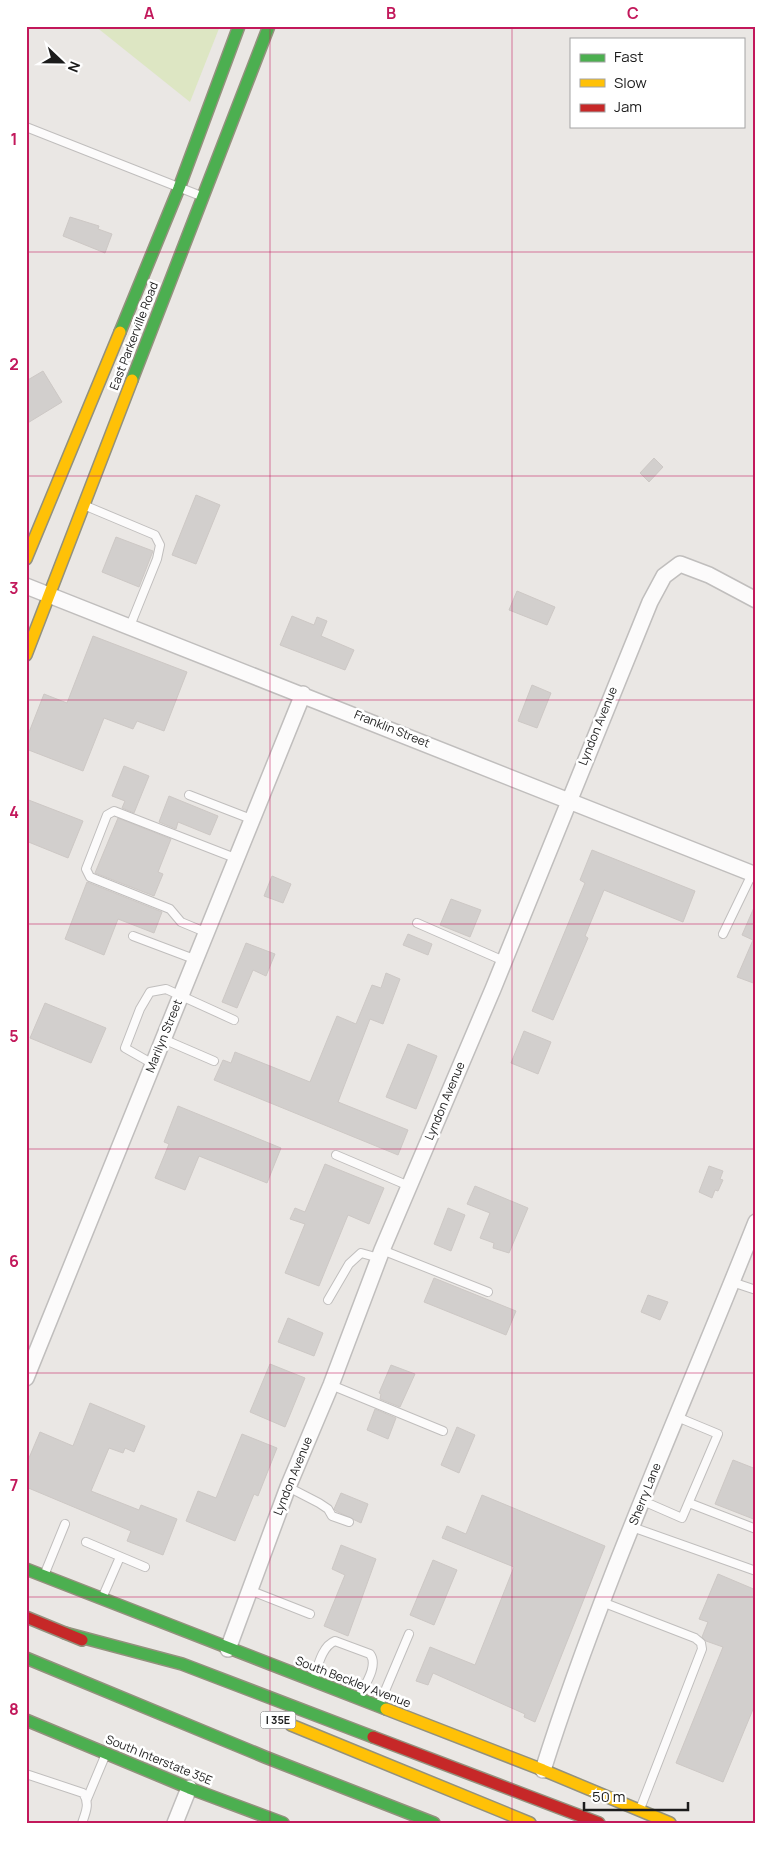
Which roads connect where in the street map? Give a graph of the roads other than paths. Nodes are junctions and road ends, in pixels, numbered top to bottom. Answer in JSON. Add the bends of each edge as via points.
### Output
{"nodes":[{"id":1,"x":239,"y":26,"type":"edge"},
{"id":2,"x":269,"y":26,"type":"edge"},
{"id":3,"x":26,"y":127,"type":"edge"},
{"id":4,"x":179,"y":188,"type":"junction"},
{"id":5,"x":203,"y":196,"type":"junction"},
{"id":6,"x":83,"y":505,"type":"junction"},
{"id":7,"x":26,"y":560,"type":"edge"},
{"id":8,"x":26,"y":586,"type":"edge"},
{"id":9,"x":48,"y":595,"type":"junction"},
{"id":10,"x":756,"y":600,"type":"edge"},
{"id":11,"x":130,"y":626,"type":"junction"},
{"id":12,"x":26,"y":655,"type":"edge"},
{"id":13,"x":303,"y":694,"type":"junction"},
{"id":14,"x":188,"y":795,"type":"dead end"},
{"id":15,"x":568,"y":801,"type":"junction"},
{"id":16,"x":251,"y":819,"type":"junction"},
{"id":17,"x":235,"y":858,"type":"junction"},
{"id":18,"x":754,"y":875,"type":"edge"},
{"id":19,"x":417,"y":922,"type":"dead end"},
{"id":20,"x":205,"y":932,"type":"junction"},
{"id":21,"x":723,"y":934,"type":"dead end"},
{"id":22,"x":133,"y":936,"type":"dead end"},
{"id":23,"x":194,"y":959,"type":"junction"},
{"id":24,"x":504,"y":961,"type":"junction"},
{"id":25,"x":180,"y":995,"type":"junction"},
{"id":26,"x":234,"y":1020,"type":"dead end"},
{"id":27,"x":163,"y":1039,"type":"junction"},
{"id":28,"x":214,"y":1061,"type":"dead end"},
{"id":29,"x":153,"y":1064,"type":"junction"},
{"id":30,"x":336,"y":1155,"type":"dead end"},
{"id":31,"x":409,"y":1186,"type":"junction"},
{"id":32,"x":756,"y":1222,"type":"edge"},
{"id":33,"x":752,"y":1244,"type":"edge"},
{"id":34,"x":380,"y":1254,"type":"junction"},
{"id":35,"x":732,"y":1282,"type":"junction"},
{"id":36,"x":756,"y":1290,"type":"edge"},
{"id":37,"x":488,"y":1292,"type":"dead end"},
{"id":38,"x":328,"y":1300,"type":"dead end"},
{"id":39,"x":26,"y":1378,"type":"edge"},
{"id":40,"x":331,"y":1385,"type":"junction"},
{"id":41,"x":677,"y":1416,"type":"junction"},
{"id":42,"x":443,"y":1431,"type":"dead end"},
{"id":43,"x":288,"y":1487,"type":"junction"},
{"id":44,"x":643,"y":1501,"type":"junction"},
{"id":45,"x":689,"y":1503,"type":"junction"},
{"id":46,"x":349,"y":1522,"type":"dead end"},
{"id":47,"x":65,"y":1524,"type":"dead end"},
{"id":48,"x":632,"y":1526,"type":"junction"},
{"id":49,"x":756,"y":1528,"type":"edge"},
{"id":50,"x":86,"y":1542,"type":"dead end"},
{"id":51,"x":120,"y":1557,"type":"junction"},
{"id":52,"x":145,"y":1567,"type":"dead end"},
{"id":53,"x":26,"y":1569,"type":"edge"},
{"id":54,"x":756,"y":1571,"type":"edge"},
{"id":55,"x":44,"y":1576,"type":"junction"},
{"id":56,"x":249,"y":1590,"type":"junction"},
{"id":57,"x":102,"y":1598,"type":"junction"},
{"id":58,"x":602,"y":1602,"type":"junction"},
{"id":59,"x":310,"y":1614,"type":"dead end"},
{"id":60,"x":26,"y":1617,"type":"edge"},
{"id":61,"x":65,"y":1633,"type":"junction"},
{"id":62,"x":409,"y":1634,"type":"dead end"},
{"id":63,"x":228,"y":1649,"type":"junction"},
{"id":64,"x":26,"y":1658,"type":"edge"},
{"id":65,"x":148,"y":1667,"type":"dead end"},
{"id":66,"x":312,"y":1681,"type":"junction"},
{"id":67,"x":358,"y":1699,"type":"junction"},
{"id":68,"x":378,"y":1706,"type":"junction"},
{"id":69,"x":276,"y":1719,"type":"dead end"},
{"id":70,"x":26,"y":1720,"type":"edge"},
{"id":71,"x":106,"y":1754,"type":"junction"},
{"id":72,"x":265,"y":1757,"type":"junction"},
{"id":73,"x":542,"y":1770,"type":"junction"},
{"id":74,"x":26,"y":1774,"type":"edge"},
{"id":75,"x":189,"y":1788,"type":"junction"},
{"id":76,"x":87,"y":1799,"type":"junction"},
{"id":77,"x":640,"y":1809,"type":"junction"},
{"id":78,"x":367,"y":1810,"type":"dead end"},
{"id":79,"x":82,"y":1823,"type":"edge"},
{"id":80,"x":175,"y":1823,"type":"edge"},
{"id":81,"x":283,"y":1823,"type":"edge"},
{"id":82,"x":434,"y":1823,"type":"edge"},
{"id":83,"x":530,"y":1823,"type":"edge"},
{"id":84,"x":599,"y":1823,"type":"edge"},
{"id":85,"x":670,"y":1823,"type":"edge"}],
"edges":[{"from":1,"to":4,"type":"main road","name":"East Parkerville Road"},
{"from":2,"to":5,"type":"main road","name":"East Parkerville Road"},
{"from":3,"to":4,"type":"lane"},
{"from":4,"to":5,"type":"lane"},
{"from":4,"to":7,"type":"main road","name":"East Parkerville Road"},
{"from":5,"to":6,"type":"main road","name":"East Parkerville Road"},
{"from":6,"to":9,"type":"main road","name":"East Parkerville Road"},
{"from":6,"to":11,"type":"lane","via":[[156,534],[160,545],[157,559]]},
{"from":8,"to":9,"type":"street","name":"Franklin Street"},
{"from":9,"to":11,"type":"street","name":"Franklin Street"},
{"from":9,"to":12,"type":"main road","name":"East Parkerville Road"},
{"from":10,"to":15,"type":"street","name":"Lyndon Avenue","via":[[710,575],[680,564],[664,576],[650,602]]},
{"from":11,"to":13,"type":"street","name":"Franklin Street"},
{"from":13,"to":15,"type":"street","name":"Franklin Street"},
{"from":13,"to":16,"type":"street","name":"Marilyn Street"},
{"from":14,"to":16,"type":"lane"},
{"from":15,"to":18,"type":"street","name":"Franklin Street"},
{"from":15,"to":24,"type":"street","name":"Lyndon Avenue"},
{"from":16,"to":17,"type":"street","name":"Marilyn Street"},
{"from":17,"to":20,"type":"street","name":"Marilyn Street"},
{"from":17,"to":20,"type":"lane","via":[[114,810],[108,815],[96,842],[86,869],[90,877],[170,910],[181,922]]},
{"from":18,"to":21,"type":"lane"},
{"from":19,"to":24,"type":"lane"},
{"from":20,"to":23,"type":"street","name":"Marilyn Street"},
{"from":22,"to":23,"type":"lane"},
{"from":23,"to":25,"type":"street","name":"Marilyn Street"},
{"from":24,"to":31,"type":"street","name":"Lyndon Avenue"},
{"from":25,"to":26,"type":"lane"},
{"from":25,"to":27,"type":"street","name":"Marilyn Street"},
{"from":25,"to":29,"type":"lane","via":[[166,989],[150,992],[140,1009],[125,1048]]},
{"from":27,"to":28,"type":"lane"},
{"from":27,"to":29,"type":"street","name":"Marilyn Street"},
{"from":29,"to":39,"type":"street","name":"Marilyn Street"},
{"from":30,"to":31,"type":"lane"},
{"from":31,"to":34,"type":"street","name":"Lyndon Avenue"},
{"from":32,"to":33,"type":"street","name":"Sherry Lane"},
{"from":33,"to":35,"type":"street","name":"Sherry Lane"},
{"from":34,"to":37,"type":"lane"},
{"from":34,"to":38,"type":"lane","via":[[361,1253],[349,1264]]},
{"from":34,"to":40,"type":"street","name":"Lyndon Avenue"},
{"from":35,"to":36,"type":"lane"},
{"from":35,"to":41,"type":"street","name":"Sherry Lane"},
{"from":40,"to":42,"type":"lane"},
{"from":40,"to":43,"type":"street","name":"Lyndon Avenue"},
{"from":41,"to":44,"type":"street","name":"Sherry Lane"},
{"from":41,"to":45,"type":"lane","via":[[718,1434]]},
{"from":43,"to":46,"type":"lane","via":[[319,1503],[332,1516]]},
{"from":43,"to":56,"type":"street","name":"Lyndon Avenue"},
{"from":44,"to":45,"type":"lane","via":[[682,1518]]},
{"from":44,"to":48,"type":"street","name":"Sherry Lane"},
{"from":45,"to":49,"type":"lane"},
{"from":47,"to":55,"type":"lane"},
{"from":48,"to":54,"type":"lane"},
{"from":48,"to":58,"type":"street","name":"Sherry Lane"},
{"from":50,"to":51,"type":"lane"},
{"from":51,"to":52,"type":"lane"},
{"from":51,"to":57,"type":"lane"},
{"from":53,"to":55,"type":"main road","name":"South Beckley Avenue"},
{"from":55,"to":57,"type":"main road","name":"South Beckley Avenue"},
{"from":56,"to":59,"type":"lane"},
{"from":56,"to":63,"type":"street","name":"Lyndon Avenue"},
{"from":57,"to":63,"type":"main road","name":"South Beckley Avenue"},
{"from":58,"to":73,"type":"street","name":"Sherry Lane"},
{"from":58,"to":77,"type":"lane","via":[[701,1643],[702,1649]]},
{"from":60,"to":61,"type":"main road"},
{"from":61,"to":65,"type":"main road"},
{"from":61,"to":84,"type":"main road","via":[[182,1664]]},
{"from":62,"to":68,"type":"lane"},
{"from":63,"to":66,"type":"main road","name":"South Beckley Avenue"},
{"from":64,"to":72,"type":"main road"},
{"from":66,"to":67,"type":"main road","name":"South Beckley Avenue"},
{"from":66,"to":67,"type":"lane","via":[[328,1644],[335,1641],[370,1654],[371,1670]]},
{"from":67,"to":68,"type":"main road","name":"South Beckley Avenue"},
{"from":68,"to":73,"type":"main road","name":"South Beckley Avenue"},
{"from":69,"to":83,"type":"main road","number":"I 35E"},
{"from":70,"to":71,"type":"main road","name":"South Interstate 35E"},
{"from":71,"to":75,"type":"main road","name":"South Interstate 35E"},
{"from":71,"to":76,"type":"lane"},
{"from":72,"to":78,"type":"main road"},
{"from":72,"to":82,"type":"main road"},
{"from":73,"to":77,"type":"main road","name":"South Beckley Avenue"},
{"from":74,"to":76,"type":"lane","via":[[83,1793]]},
{"from":75,"to":80,"type":"street"},
{"from":75,"to":81,"type":"main road","name":"South Interstate 35E"},
{"from":76,"to":79,"type":"lane"},
{"from":77,"to":85,"type":"main road","name":"South Beckley Avenue"}]}
